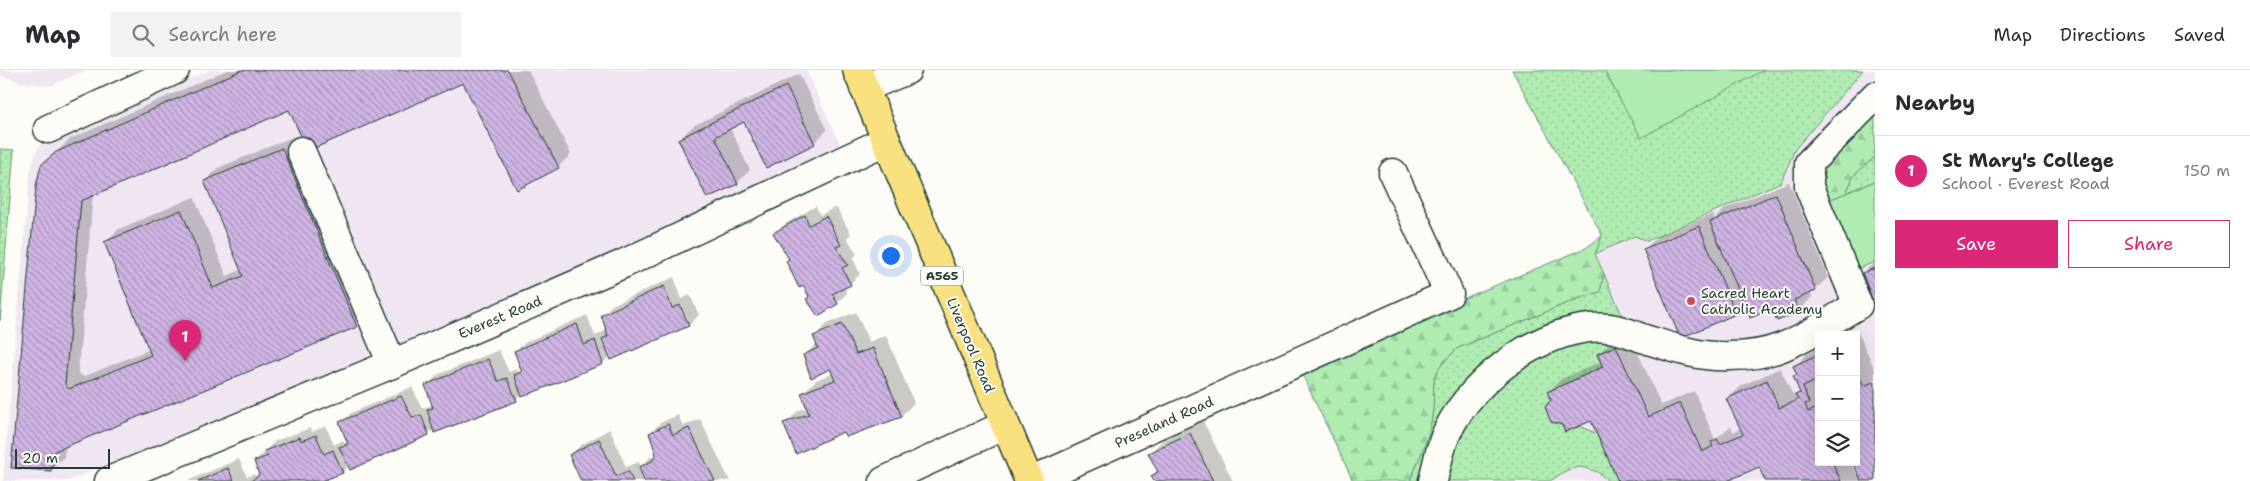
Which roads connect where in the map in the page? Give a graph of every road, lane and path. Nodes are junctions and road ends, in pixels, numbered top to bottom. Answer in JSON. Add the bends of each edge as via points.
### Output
{"nodes":[{"id":1,"x":175,"y":70,"type":"edge"},
{"id":2,"x":907,"y":70,"type":"edge"},
{"id":3,"x":860,"y":79,"type":"edge"},
{"id":4,"x":1875,"y":96,"type":"edge"},
{"id":5,"x":48,"y":129,"type":"dead end"},
{"id":6,"x":885,"y":141,"type":"junction"},
{"id":7,"x":301,"y":151,"type":"dead end"},
{"id":8,"x":1393,"y":173,"type":"dead end"},
{"id":9,"x":392,"y":364,"type":"junction"},
{"id":10,"x":1005,"y":425,"type":"junction"},
{"id":11,"x":109,"y":481,"type":"edge"},
{"id":12,"x":884,"y":481,"type":"edge"},
{"id":13,"x":1031,"y":481,"type":"edge"},
{"id":14,"x":1433,"y":481,"type":"edge"}],
"edges":[{"from":1,"to":5,"type":"street"},
{"from":2,"to":3,"type":"street"},
{"from":3,"to":6,"type":"highway","name":"Liverpool Road","number":"A565"},
{"from":4,"to":14,"type":"street","via":[[1809,163],[1810,187],[1858,306],[1781,348],[1729,356],[1686,352],[1609,328],[1561,334],[1544,341],[1494,372],[1461,411],[1448,430]]},
{"from":6,"to":9,"type":"street","name":"Everest Road","via":[[623,264]]},
{"from":6,"to":10,"type":"highway","name":"Liverpool Road","number":"A565"},
{"from":7,"to":9,"type":"street"},
{"from":8,"to":13,"type":"street","name":"Preseland Road","via":[[1449,294]]},
{"from":9,"to":11,"type":"street","name":"Everest Road"},
{"from":10,"to":12,"type":"street"},
{"from":10,"to":13,"type":"highway","name":"Liverpool Road","number":"A565"}]}
